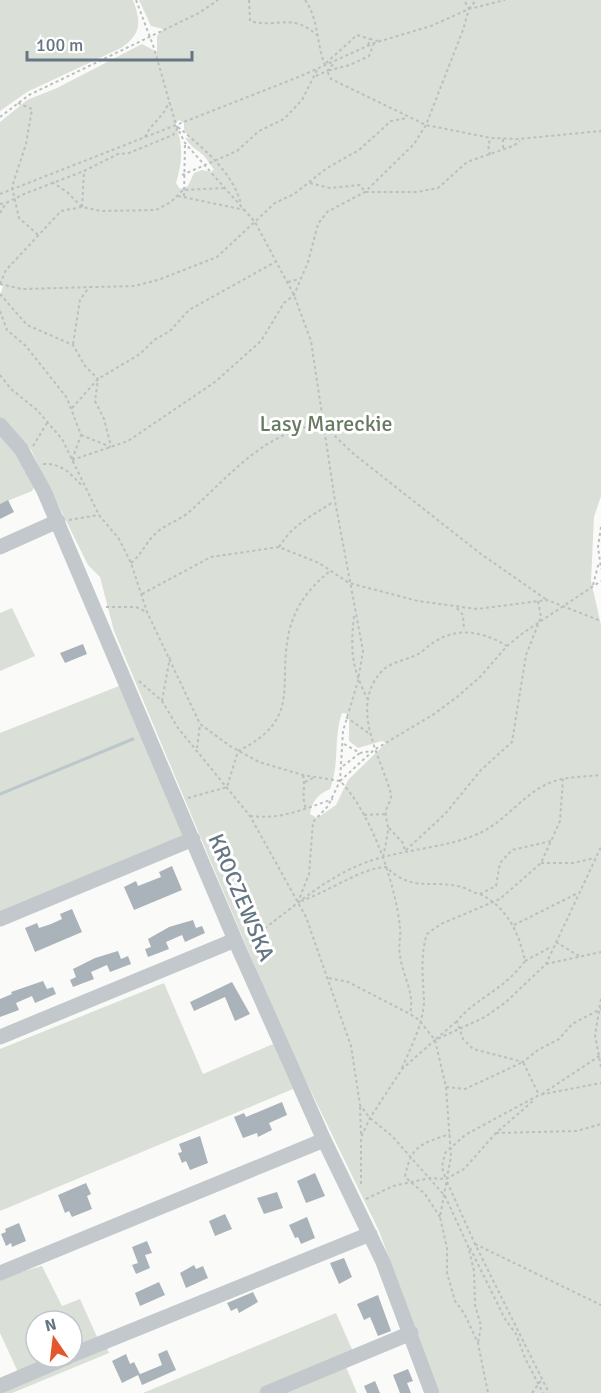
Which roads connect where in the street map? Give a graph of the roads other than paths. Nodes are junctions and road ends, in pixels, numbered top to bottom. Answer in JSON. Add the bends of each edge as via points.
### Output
{"nodes":[{"id":1,"x":0,"y":426,"type":"edge"},
{"id":2,"x":58,"y":521,"type":"junction"},
{"id":3,"x":0,"y":547,"type":"edge"},
{"id":4,"x":194,"y":839,"type":"junction"},
{"id":5,"x":0,"y":919,"type":"edge"},
{"id":6,"x":236,"y":943,"type":"junction"},
{"id":7,"x":0,"y":1037,"type":"edge"},
{"id":8,"x":324,"y":1140,"type":"junction"},
{"id":9,"x":370,"y":1234,"type":"junction"},
{"id":10,"x":0,"y":1273,"type":"edge"},
{"id":11,"x":411,"y":1333,"type":"junction"},
{"id":12,"x":84,"y":1350,"type":"edge"},
{"id":13,"x":40,"y":1369,"type":"edge"},
{"id":14,"x":0,"y":1386,"type":"edge"},
{"id":15,"x":267,"y":1393,"type":"edge"},
{"id":16,"x":432,"y":1393,"type":"edge"}],
"edges":[{"from":1,"to":2,"type":"street","name":"KROCZEWSKA","via":[[24,453]]},
{"from":2,"to":3,"type":"street"},
{"from":2,"to":4,"type":"street","name":"KROCZEWSKA"},
{"from":4,"to":5,"type":"street"},
{"from":4,"to":6,"type":"street","name":"KROCZEWSKA"},
{"from":6,"to":7,"type":"street"},
{"from":6,"to":8,"type":"street","name":"KROCZEWSKA"},
{"from":8,"to":9,"type":"street","name":"KROCZEWSKA"},
{"from":8,"to":10,"type":"street"},
{"from":9,"to":11,"type":"street","name":"KROCZEWSKA"},
{"from":9,"to":12,"type":"street"},
{"from":11,"to":15,"type":"street"},
{"from":11,"to":16,"type":"street","name":"KROCZEWSKA"},
{"from":13,"to":14,"type":"street"}]}
